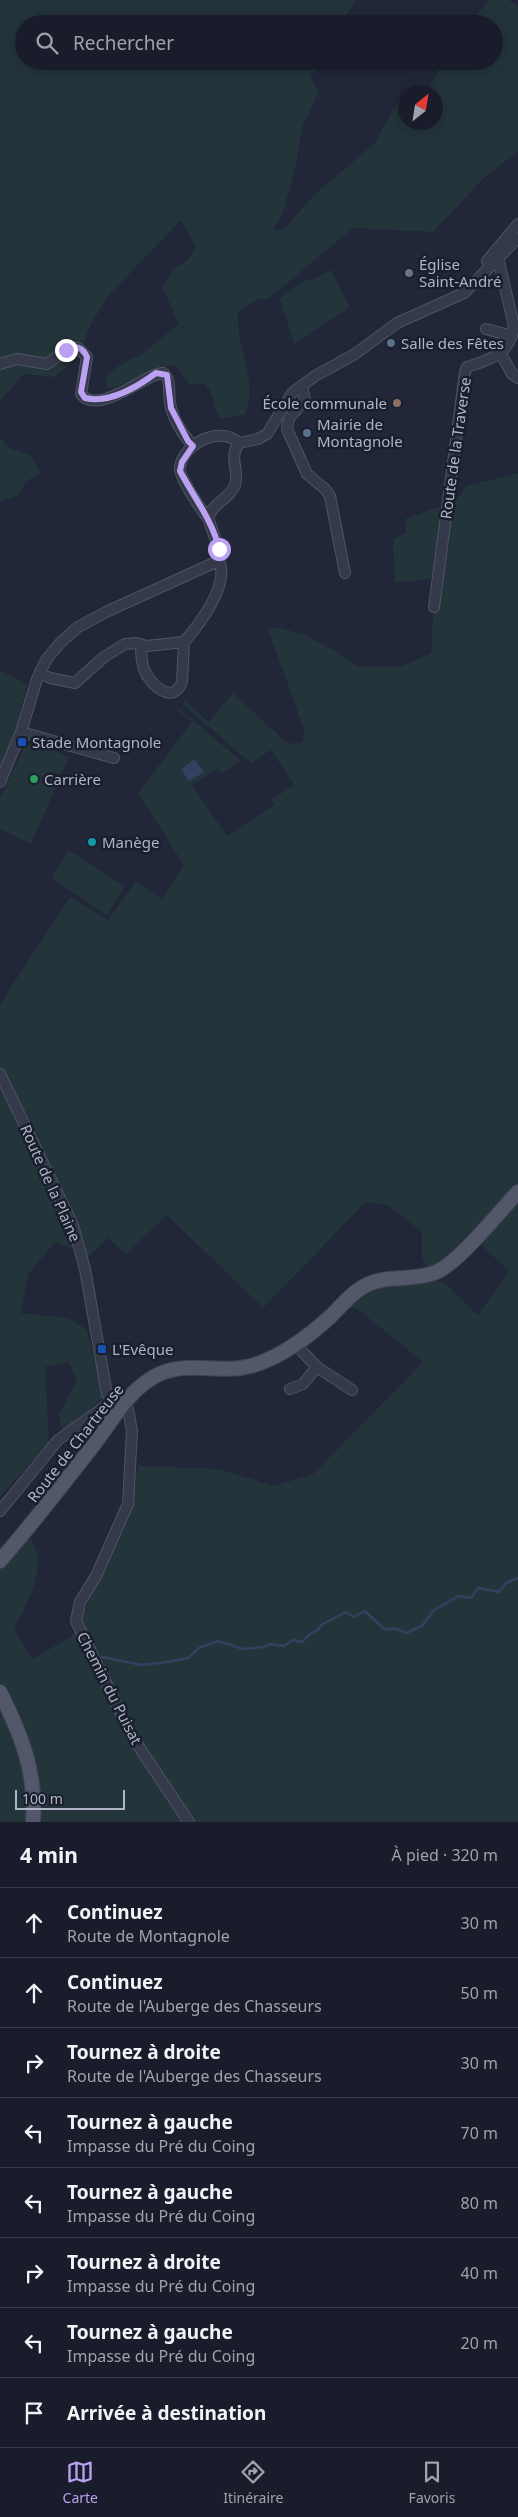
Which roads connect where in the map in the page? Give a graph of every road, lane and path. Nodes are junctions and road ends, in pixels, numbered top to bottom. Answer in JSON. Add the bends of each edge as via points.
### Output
{"nodes":[{"id":1,"x":518,"y":224,"type":"edge"},
{"id":2,"x":518,"y":238,"type":"edge"},
{"id":3,"x":498,"y":258,"type":"junction"},
{"id":4,"x":474,"y":285,"type":"junction"},
{"id":5,"x":486,"y":329,"type":"dead end"},
{"id":6,"x":512,"y":336,"type":"junction"},
{"id":7,"x":501,"y":354,"type":"junction"},
{"id":8,"x":0,"y":364,"type":"edge"},
{"id":9,"x":518,"y":378,"type":"edge"},
{"id":10,"x":302,"y":386,"type":"junction"},
{"id":11,"x":239,"y":444,"type":"junction"},
{"id":12,"x":193,"y":446,"type":"junction"},
{"id":13,"x":208,"y":518,"type":"junction"},
{"id":14,"x":218,"y":559,"type":"junction"},
{"id":15,"x":345,"y":573,"type":"dead end"},
{"id":16,"x":434,"y":607,"type":"dead end"},
{"id":17,"x":184,"y":642,"type":"junction"},
{"id":18,"x":141,"y":645,"type":"junction"},
{"id":19,"x":40,"y":673,"type":"junction"},
{"id":20,"x":21,"y":732,"type":"junction"},
{"id":21,"x":114,"y":758,"type":"dead end"},
{"id":22,"x":0,"y":782,"type":"edge"},
{"id":23,"x":0,"y":1074,"type":"edge"},
{"id":24,"x":518,"y":1192,"type":"edge"},
{"id":25,"x":296,"y":1345,"type":"junction"},
{"id":26,"x":318,"y":1367,"type":"junction"},
{"id":27,"x":290,"y":1389,"type":"dead end"},
{"id":28,"x":352,"y":1390,"type":"dead end"},
{"id":29,"x":118,"y":1404,"type":"junction"},
{"id":30,"x":0,"y":1511,"type":"edge"},
{"id":31,"x":0,"y":1561,"type":"edge"},
{"id":32,"x":0,"y":1692,"type":"edge"},
{"id":33,"x":33,"y":1822,"type":"edge"},
{"id":34,"x":189,"y":1822,"type":"edge"}],
"edges":[{"from":1,"to":4,"type":"street","via":[[488,260]]},
{"from":2,"to":3,"type":"street"},
{"from":3,"to":4,"type":"street"},
{"from":3,"to":6,"type":"street","via":[[514,326]]},
{"from":4,"to":10,"type":"street","via":[[453,300],[397,323],[355,354]]},
{"from":5,"to":6,"type":"street"},
{"from":6,"to":7,"type":"street"},
{"from":7,"to":9,"type":"street","via":[[512,374]]},
{"from":7,"to":16,"type":"street","name":"Route de la Traverse","via":[[467,367],[465,372]]},
{"from":8,"to":12,"type":"street","via":[[17,359],[47,364],[70,347],[78,348],[87,357],[81,394],[96,400],[114,396],[136,387],[156,373],[163,373],[168,379],[171,408]]},
{"from":10,"to":11,"type":"street","via":[[288,399],[267,434]]},
{"from":10,"to":15,"type":"street","via":[[305,400],[289,418],[288,429],[306,474],[330,496]]},
{"from":11,"to":12,"type":"street","via":[[231,438],[213,436]]},
{"from":11,"to":13,"type":"street","via":[[233,453],[234,487]]},
{"from":12,"to":13,"type":"street","via":[[180,471]]},
{"from":13,"to":14,"type":"street","via":[[218,543]]},
{"from":14,"to":17,"type":"street","via":[[222,571],[216,594]]},
{"from":14,"to":19,"type":"street","via":[[211,566],[78,627],[51,653]]},
{"from":17,"to":18,"type":"street"},
{"from":17,"to":18,"type":"street","via":[[182,682],[180,688],[172,693],[165,692],[149,680],[143,667]]},
{"from":18,"to":19,"type":"street","via":[[125,644],[104,657],[75,683],[58,681]]},
{"from":19,"to":20,"type":"street"},
{"from":20,"to":21,"type":"street"},
{"from":20,"to":22,"type":"street"},
{"from":23,"to":29,"type":"street","name":"Route de la Plaine","via":[[73,1225],[85,1269],[107,1394]]},
{"from":24,"to":25,"type":"main road","name":"Route de Chartreuse","via":[[446,1266],[425,1275],[382,1278],[367,1284]]},
{"from":25,"to":26,"type":"street"},
{"from":25,"to":29,"type":"main road","name":"Route de Chartreuse","via":[[251,1366],[188,1367],[160,1373]]},
{"from":26,"to":27,"type":"street","via":[[303,1384]]},
{"from":26,"to":28,"type":"street"},
{"from":29,"to":30,"type":"street","via":[[58,1440]]},
{"from":29,"to":31,"type":"main road","name":"Route de Chartreuse","via":[[24,1534]]},
{"from":29,"to":34,"type":"street","name":"Chemin du Puisat","via":[[128,1409],[132,1431],[128,1504],[100,1569],[80,1602],[76,1621],[133,1738]]},
{"from":32,"to":33,"type":"main road","via":[[27,1753],[32,1775]]}]}
